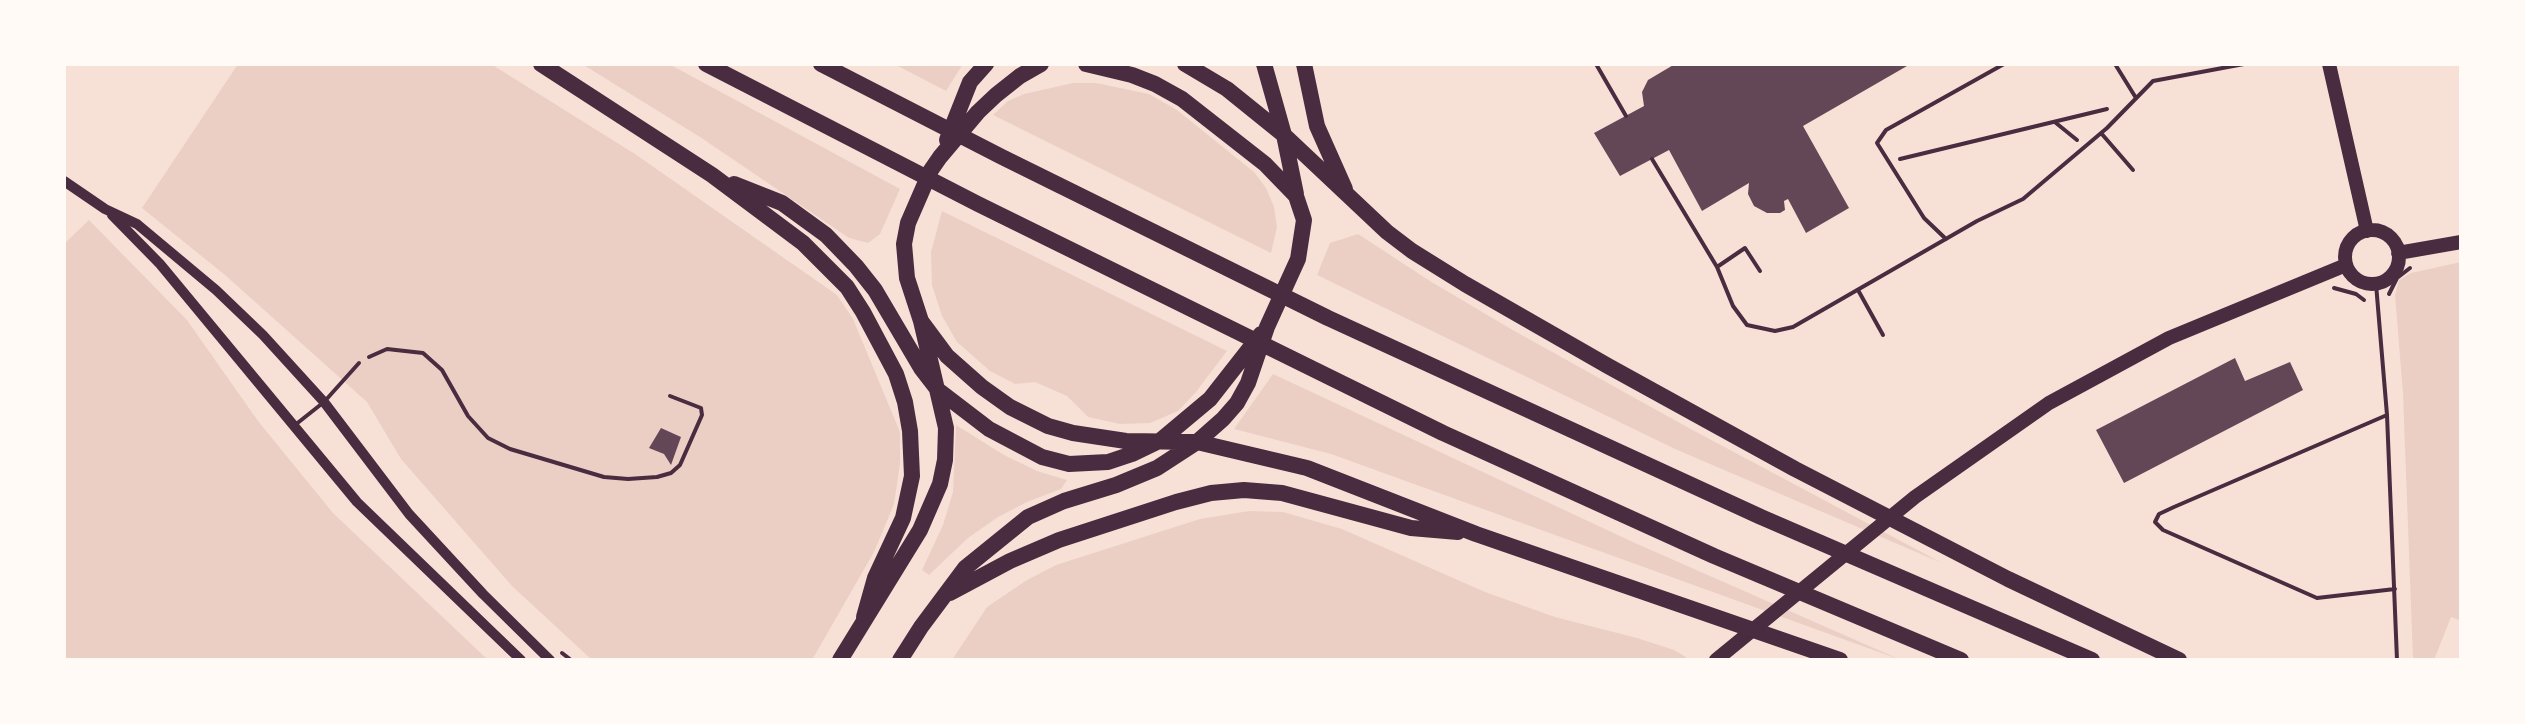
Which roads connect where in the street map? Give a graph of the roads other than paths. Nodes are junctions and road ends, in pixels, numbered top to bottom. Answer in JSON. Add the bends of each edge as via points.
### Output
{"nodes":[{"id":1,"x":541,"y":64,"type":"edge"},
{"id":2,"x":706,"y":64,"type":"edge"},
{"id":3,"x":821,"y":64,"type":"edge"},
{"id":4,"x":986,"y":64,"type":"edge"},
{"id":5,"x":1041,"y":64,"type":"edge"},
{"id":6,"x":1086,"y":64,"type":"edge"},
{"id":7,"x":1185,"y":64,"type":"edge"},
{"id":8,"x":1264,"y":64,"type":"edge"},
{"id":9,"x":1304,"y":64,"type":"edge"},
{"id":10,"x":1596,"y":64,"type":"edge"},
{"id":11,"x":2004,"y":64,"type":"edge"},
{"id":12,"x":2115,"y":64,"type":"edge"},
{"id":13,"x":2244,"y":64,"type":"edge"},
{"id":14,"x":2329,"y":64,"type":"edge"},
{"id":15,"x":2136,"y":98,"type":"junction"},
{"id":16,"x":1626,"y":116,"type":"dead end"},
{"id":17,"x":2101,"y":133,"type":"junction"},
{"id":18,"x":1284,"y":135,"type":"junction"},
{"id":19,"x":940,"y":157,"type":"junction"},
{"id":20,"x":1652,"y":159,"type":"dead end"},
{"id":21,"x":2133,"y":170,"type":"dead end"},
{"id":22,"x":712,"y":175,"type":"junction"},
{"id":23,"x":64,"y":181,"type":"edge"},
{"id":24,"x":1296,"y":196,"type":"junction"},
{"id":25,"x":1349,"y":198,"type":"junction"},
{"id":26,"x":105,"y":209,"type":"junction"},
{"id":27,"x":2367,"y":231,"type":"junction"},
{"id":28,"x":1946,"y":239,"type":"junction"},
{"id":29,"x":2461,"y":242,"type":"edge"},
{"id":30,"x":2398,"y":253,"type":"junction"},
{"id":31,"x":2346,"y":265,"type":"junction"},
{"id":32,"x":1717,"y":267,"type":"junction"},
{"id":33,"x":1760,"y":271,"type":"dead end"},
{"id":34,"x":2376,"y":284,"type":"junction"},
{"id":35,"x":1858,"y":290,"type":"junction"},
{"id":36,"x":921,"y":321,"type":"junction"},
{"id":37,"x":1267,"y":327,"type":"junction"},
{"id":38,"x":1883,"y":335,"type":"dead end"},
{"id":39,"x":359,"y":363,"type":"road end"},
{"id":40,"x":938,"y":390,"type":"junction"},
{"id":41,"x":324,"y":402,"type":"junction"},
{"id":42,"x":2387,"y":415,"type":"junction"},
{"id":43,"x":294,"y":425,"type":"junction"},
{"id":44,"x":1161,"y":440,"type":"junction"},
{"id":45,"x":1197,"y":442,"type":"junction"},
{"id":46,"x":1476,"y":534,"type":"junction"},
{"id":47,"x":2395,"y":589,"type":"junction"},
{"id":48,"x":944,"y":597,"type":"junction"},
{"id":49,"x":864,"y":617,"type":"junction"},
{"id":50,"x":911,"y":641,"type":"junction"},
{"id":51,"x":521,"y":660,"type":"edge"},
{"id":52,"x":550,"y":660,"type":"edge"},
{"id":53,"x":840,"y":660,"type":"edge"},
{"id":54,"x":900,"y":660,"type":"edge"},
{"id":55,"x":907,"y":660,"type":"edge"},
{"id":56,"x":1716,"y":660,"type":"edge"},
{"id":57,"x":1840,"y":660,"type":"edge"},
{"id":58,"x":1961,"y":660,"type":"edge"},
{"id":59,"x":2092,"y":660,"type":"edge"},
{"id":60,"x":2179,"y":660,"type":"edge"},
{"id":61,"x":2397,"y":660,"type":"edge"}],
"edges":[{"from":1,"to":22,"type":"highway"},
{"from":2,"to":58,"type":"highway","via":[[1443,433]]},
{"from":3,"to":59,"type":"highway","via":[[1328,318],[1761,517]]},
{"from":4,"to":19,"type":"highway","via":[[964,93]]},
{"from":5,"to":19,"type":"highway","via":[[996,95]]},
{"from":6,"to":24,"type":"highway","via":[[1132,75],[1182,99],[1254,154]]},
{"from":7,"to":18,"type":"highway","via":[[1227,89]]},
{"from":8,"to":18,"type":"highway"},
{"from":9,"to":25,"type":"highway","via":[[1317,126]]},
{"from":10,"to":16,"type":"lane"},
{"from":11,"to":28,"type":"lane","via":[[1886,130],[1877,143],[1924,218]]},
{"from":12,"to":15,"type":"lane"},
{"from":13,"to":15,"type":"lane","via":[[2153,81]]},
{"from":14,"to":27,"type":"main road"},
{"from":15,"to":17,"type":"lane"},
{"from":17,"to":21,"type":"lane"},
{"from":17,"to":28,"type":"lane","via":[[2023,199]]},
{"from":18,"to":24,"type":"highway"},
{"from":18,"to":25,"type":"highway"},
{"from":19,"to":36,"type":"highway","via":[[915,203],[904,244],[907,278]]},
{"from":20,"to":32,"type":"lane"},
{"from":22,"to":40,"type":"highway","via":[[782,203],[843,251],[875,290]]},
{"from":22,"to":49,"type":"highway","via":[[826,264],[863,312],[896,374],[910,431],[912,476],[903,518],[875,578]]},
{"from":23,"to":26,"type":"street"},
{"from":24,"to":37,"type":"highway","via":[[1304,220],[1301,250]]},
{"from":25,"to":60,"type":"highway","via":[[1446,272],[1608,366],[1950,550]]},
{"from":26,"to":41,"type":"street","via":[[137,224],[216,290]]},
{"from":26,"to":43,"type":"street","via":[[160,264]]},
{"from":27,"to":30,"type":"main road","via":[[2383,233]]},
{"from":27,"to":31,"type":"main road","via":[[2347,247]]},
{"from":28,"to":35,"type":"lane"},
{"from":29,"to":30,"type":"main road"},
{"from":30,"to":34,"type":"main road","via":[[2391,276]]},
{"from":31,"to":34,"type":"main road","via":[[2355,278]]},
{"from":31,"to":56,"type":"main road","via":[[2169,338],[2049,403],[1915,497]]},
{"from":32,"to":33,"type":"lane","via":[[1745,248]]},
{"from":32,"to":35,"type":"lane","via":[[1747,325],[1775,331],[1793,327]]},
{"from":34,"to":42,"type":"lane"},
{"from":35,"to":38,"type":"lane"},
{"from":36,"to":40,"type":"highway"},
{"from":36,"to":44,"type":"highway","via":[[947,356],[1030,418],[1093,437]]},
{"from":37,"to":44,"type":"highway","via":[[1210,399]]},
{"from":37,"to":45,"type":"highway","via":[[1237,403]]},
{"from":39,"to":41,"type":"lane"},
{"from":40,"to":44,"type":"highway","via":[[1014,444],[1069,464],[1108,462]]},
{"from":40,"to":49,"type":"highway","via":[[946,428],[940,484],[909,550]]},
{"from":41,"to":43,"type":"lane"},
{"from":41,"to":52,"type":"street","via":[[409,514]]},
{"from":42,"to":47,"type":"lane"},
{"from":42,"to":47,"type":"lane","via":[[2174,507],[2155,522],[2317,598]]},
{"from":43,"to":51,"type":"street","via":[[357,502]]},
{"from":44,"to":45,"type":"highway"},
{"from":45,"to":46,"type":"highway","via":[[1307,468]]},
{"from":45,"to":48,"type":"highway","via":[[1157,468],[1028,517],[965,568]]},
{"from":46,"to":48,"type":"highway","via":[[1411,528],[1282,493],[1211,493],[1059,540]]},
{"from":46,"to":57,"type":"highway"},
{"from":47,"to":61,"type":"lane"},
{"from":48,"to":50,"type":"highway"},
{"from":49,"to":53,"type":"highway"},
{"from":50,"to":54,"type":"highway"},
{"from":50,"to":55,"type":"highway"}]}
